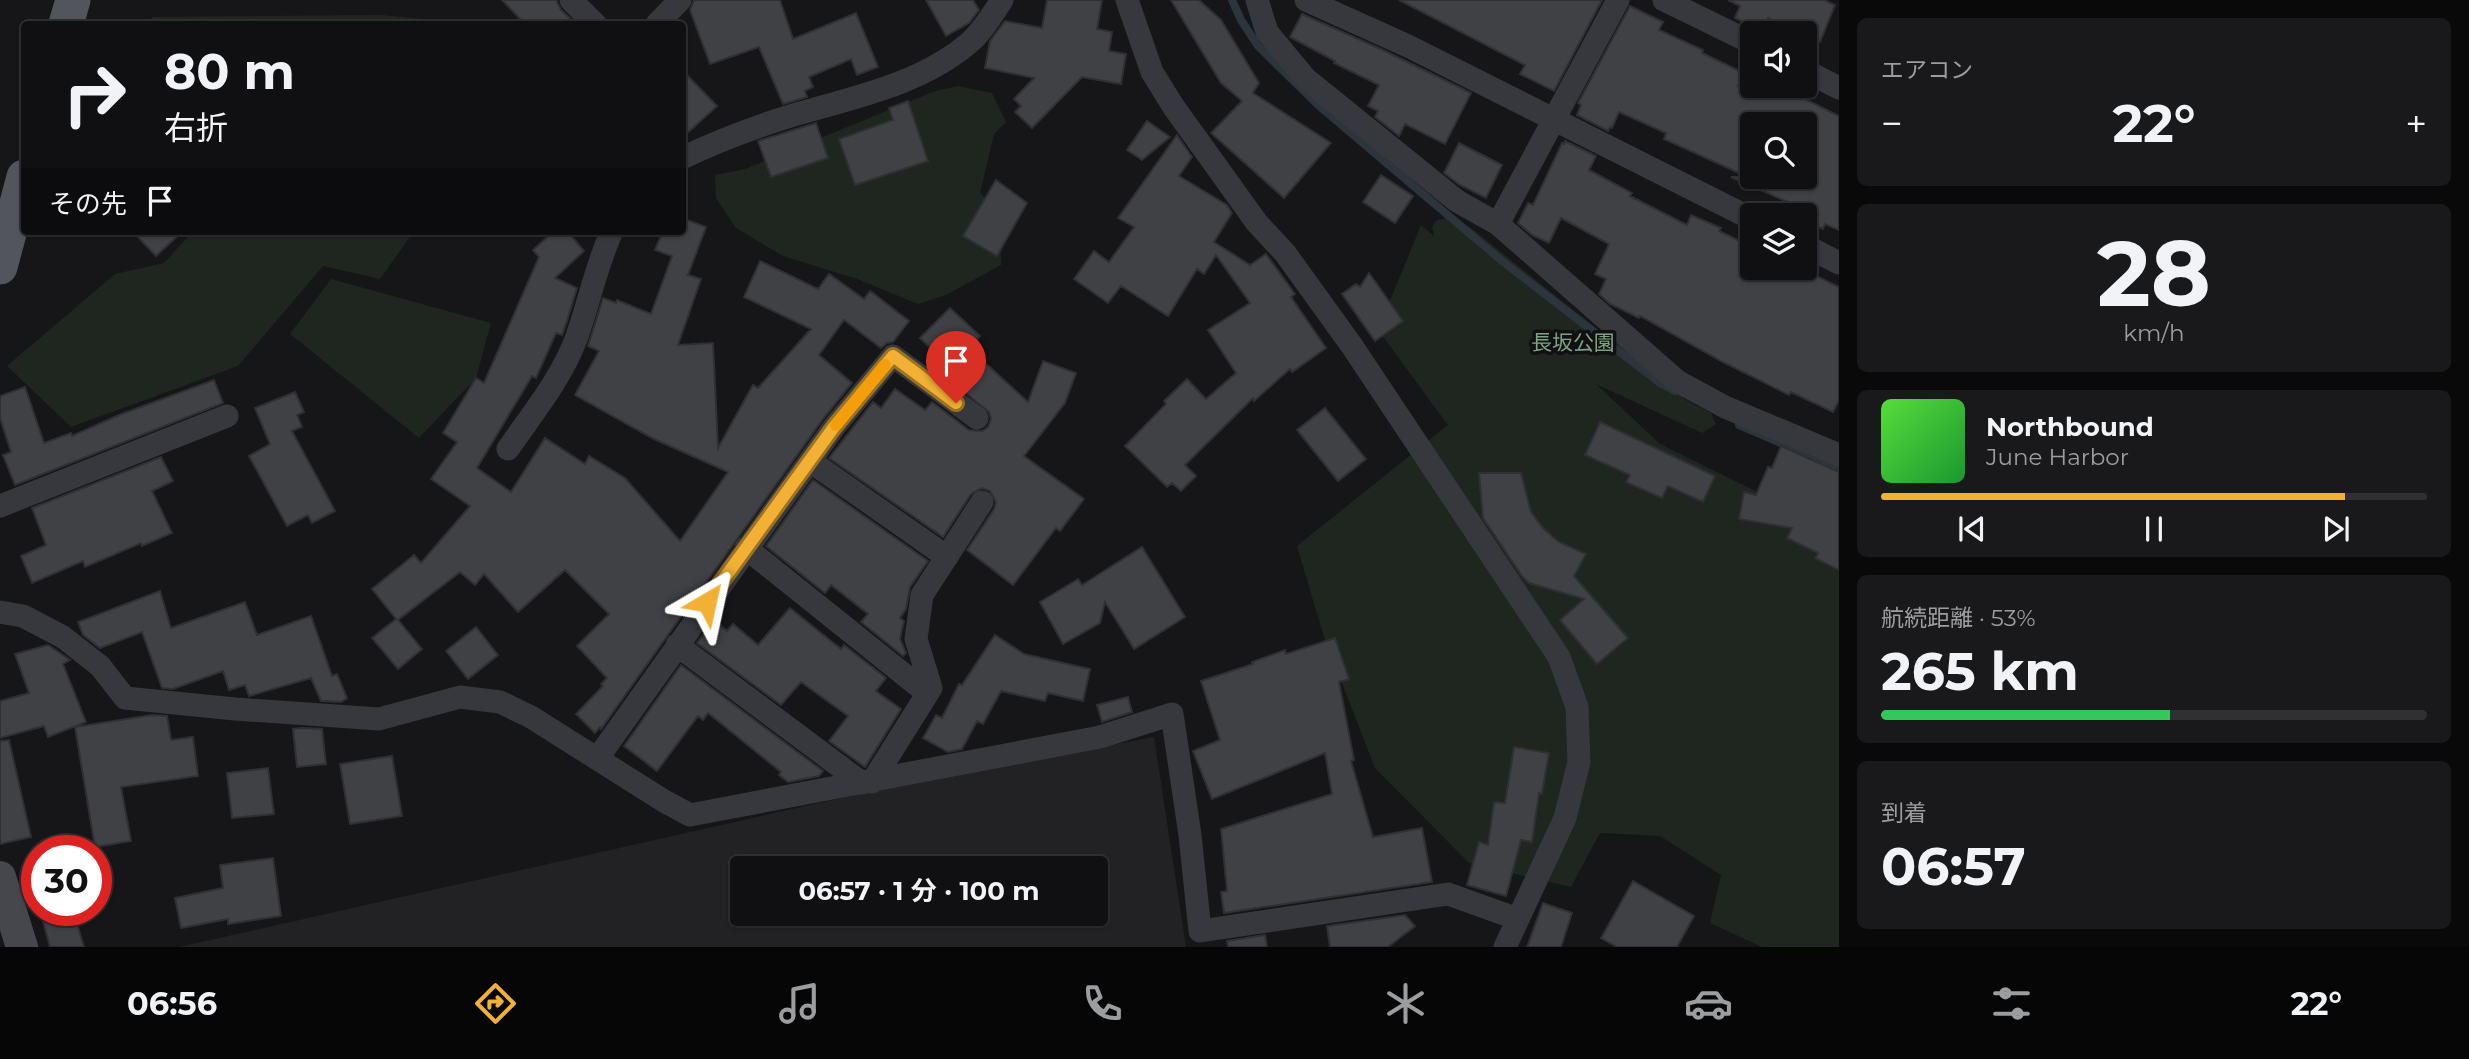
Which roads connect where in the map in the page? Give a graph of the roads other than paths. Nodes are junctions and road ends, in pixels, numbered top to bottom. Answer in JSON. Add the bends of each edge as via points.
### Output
{"nodes":[{"id":1,"x":73,"y":0,"type":"edge"},
{"id":2,"x":571,"y":0,"type":"edge"},
{"id":3,"x":680,"y":0,"type":"edge"},
{"id":4,"x":1002,"y":0,"type":"edge"},
{"id":5,"x":1127,"y":0,"type":"edge"},
{"id":6,"x":1257,"y":0,"type":"edge"},
{"id":7,"x":1306,"y":0,"type":"edge"},
{"id":8,"x":1618,"y":0,"type":"edge"},
{"id":9,"x":1664,"y":0,"type":"edge"},
{"id":10,"x":67,"y":21,"type":"edge"},
{"id":11,"x":592,"y":21,"type":"edge"},
{"id":12,"x":660,"y":21,"type":"edge"},
{"id":13,"x":1740,"y":37,"type":"edge"},
{"id":14,"x":1817,"y":77,"type":"edge"},
{"id":15,"x":1839,"y":88,"type":"edge"},
{"id":16,"x":1554,"y":121,"type":"junction"},
{"id":17,"x":686,"y":156,"type":"edge"},
{"id":18,"x":21,"y":188,"type":"edge"},
{"id":19,"x":1740,"y":213,"type":"edge"},
{"id":20,"x":1498,"y":224,"type":"junction"},
{"id":21,"x":610,"y":235,"type":"edge"},
{"id":22,"x":1817,"y":252,"type":"edge"},
{"id":23,"x":1839,"y":263,"type":"edge"},
{"id":24,"x":0,"y":267,"type":"edge"},
{"id":25,"x":227,"y":416,"type":"dead end"},
{"id":26,"x":977,"y":418,"type":"dead end"},
{"id":27,"x":508,"y":449,"type":"dead end"},
{"id":28,"x":1839,"y":455,"type":"edge"},
{"id":29,"x":810,"y":461,"type":"junction"},
{"id":30,"x":982,"y":502,"type":"dead end"},
{"id":31,"x":0,"y":506,"type":"edge"},
{"id":32,"x":746,"y":548,"type":"junction"},
{"id":33,"x":947,"y":557,"type":"junction"},
{"id":34,"x":0,"y":612,"type":"edge"},
{"id":35,"x":677,"y":645,"type":"junction"},
{"id":36,"x":927,"y":693,"type":"junction"},
{"id":37,"x":597,"y":759,"type":"junction"},
{"id":38,"x":867,"y":782,"type":"junction"},
{"id":39,"x":0,"y":877,"type":"edge"},
{"id":40,"x":1518,"y":919,"type":"junction"},
{"id":41,"x":1201,"y":939,"type":"edge"},
{"id":42,"x":22,"y":947,"type":"edge"},
{"id":43,"x":1505,"y":947,"type":"edge"}],
"edges":[{"from":1,"to":10,"type":"main road"},
{"from":2,"to":11,"type":"street"},
{"from":3,"to":12,"type":"street"},
{"from":4,"to":17,"type":"street","via":[[969,43],[914,79],[783,118]]},
{"from":5,"to":40,"type":"street","via":[[1152,72],[1174,106],[1352,346],[1559,657],[1577,707],[1579,762],[1565,818]]},
{"from":6,"to":20,"type":"street","via":[[1267,32],[1306,79],[1457,201]]},
{"from":7,"to":16,"type":"street"},
{"from":8,"to":16,"type":"street"},
{"from":9,"to":13,"type":"street"},
{"from":14,"to":15,"type":"street"},
{"from":16,"to":19,"type":"street"},
{"from":16,"to":20,"type":"street"},
{"from":18,"to":24,"type":"main road"},
{"from":20,"to":28,"type":"street","via":[[1677,381]]},
{"from":21,"to":27,"type":"street","via":[[575,341],[547,394]]},
{"from":22,"to":23,"type":"street"},
{"from":25,"to":31,"type":"street"},
{"from":26,"to":29,"type":"street","via":[[893,356]]},
{"from":29,"to":32,"type":"street"},
{"from":29,"to":33,"type":"street"},
{"from":30,"to":33,"type":"street"},
{"from":32,"to":35,"type":"street"},
{"from":32,"to":36,"type":"street"},
{"from":33,"to":36,"type":"street","via":[[922,595],[916,639],[930,688]]},
{"from":34,"to":37,"type":"street","via":[[23,616],[63,637],[100,666],[124,698],[379,719],[460,696],[500,702]]},
{"from":35,"to":37,"type":"street"},
{"from":35,"to":38,"type":"street"},
{"from":36,"to":38,"type":"street"},
{"from":37,"to":38,"type":"street","via":[[690,815]]},
{"from":38,"to":41,"type":"street","via":[[1100,737],[1172,714]]},
{"from":39,"to":42,"type":"main road"},
{"from":40,"to":41,"type":"street","via":[[1448,894]]},
{"from":40,"to":43,"type":"street"}]}
